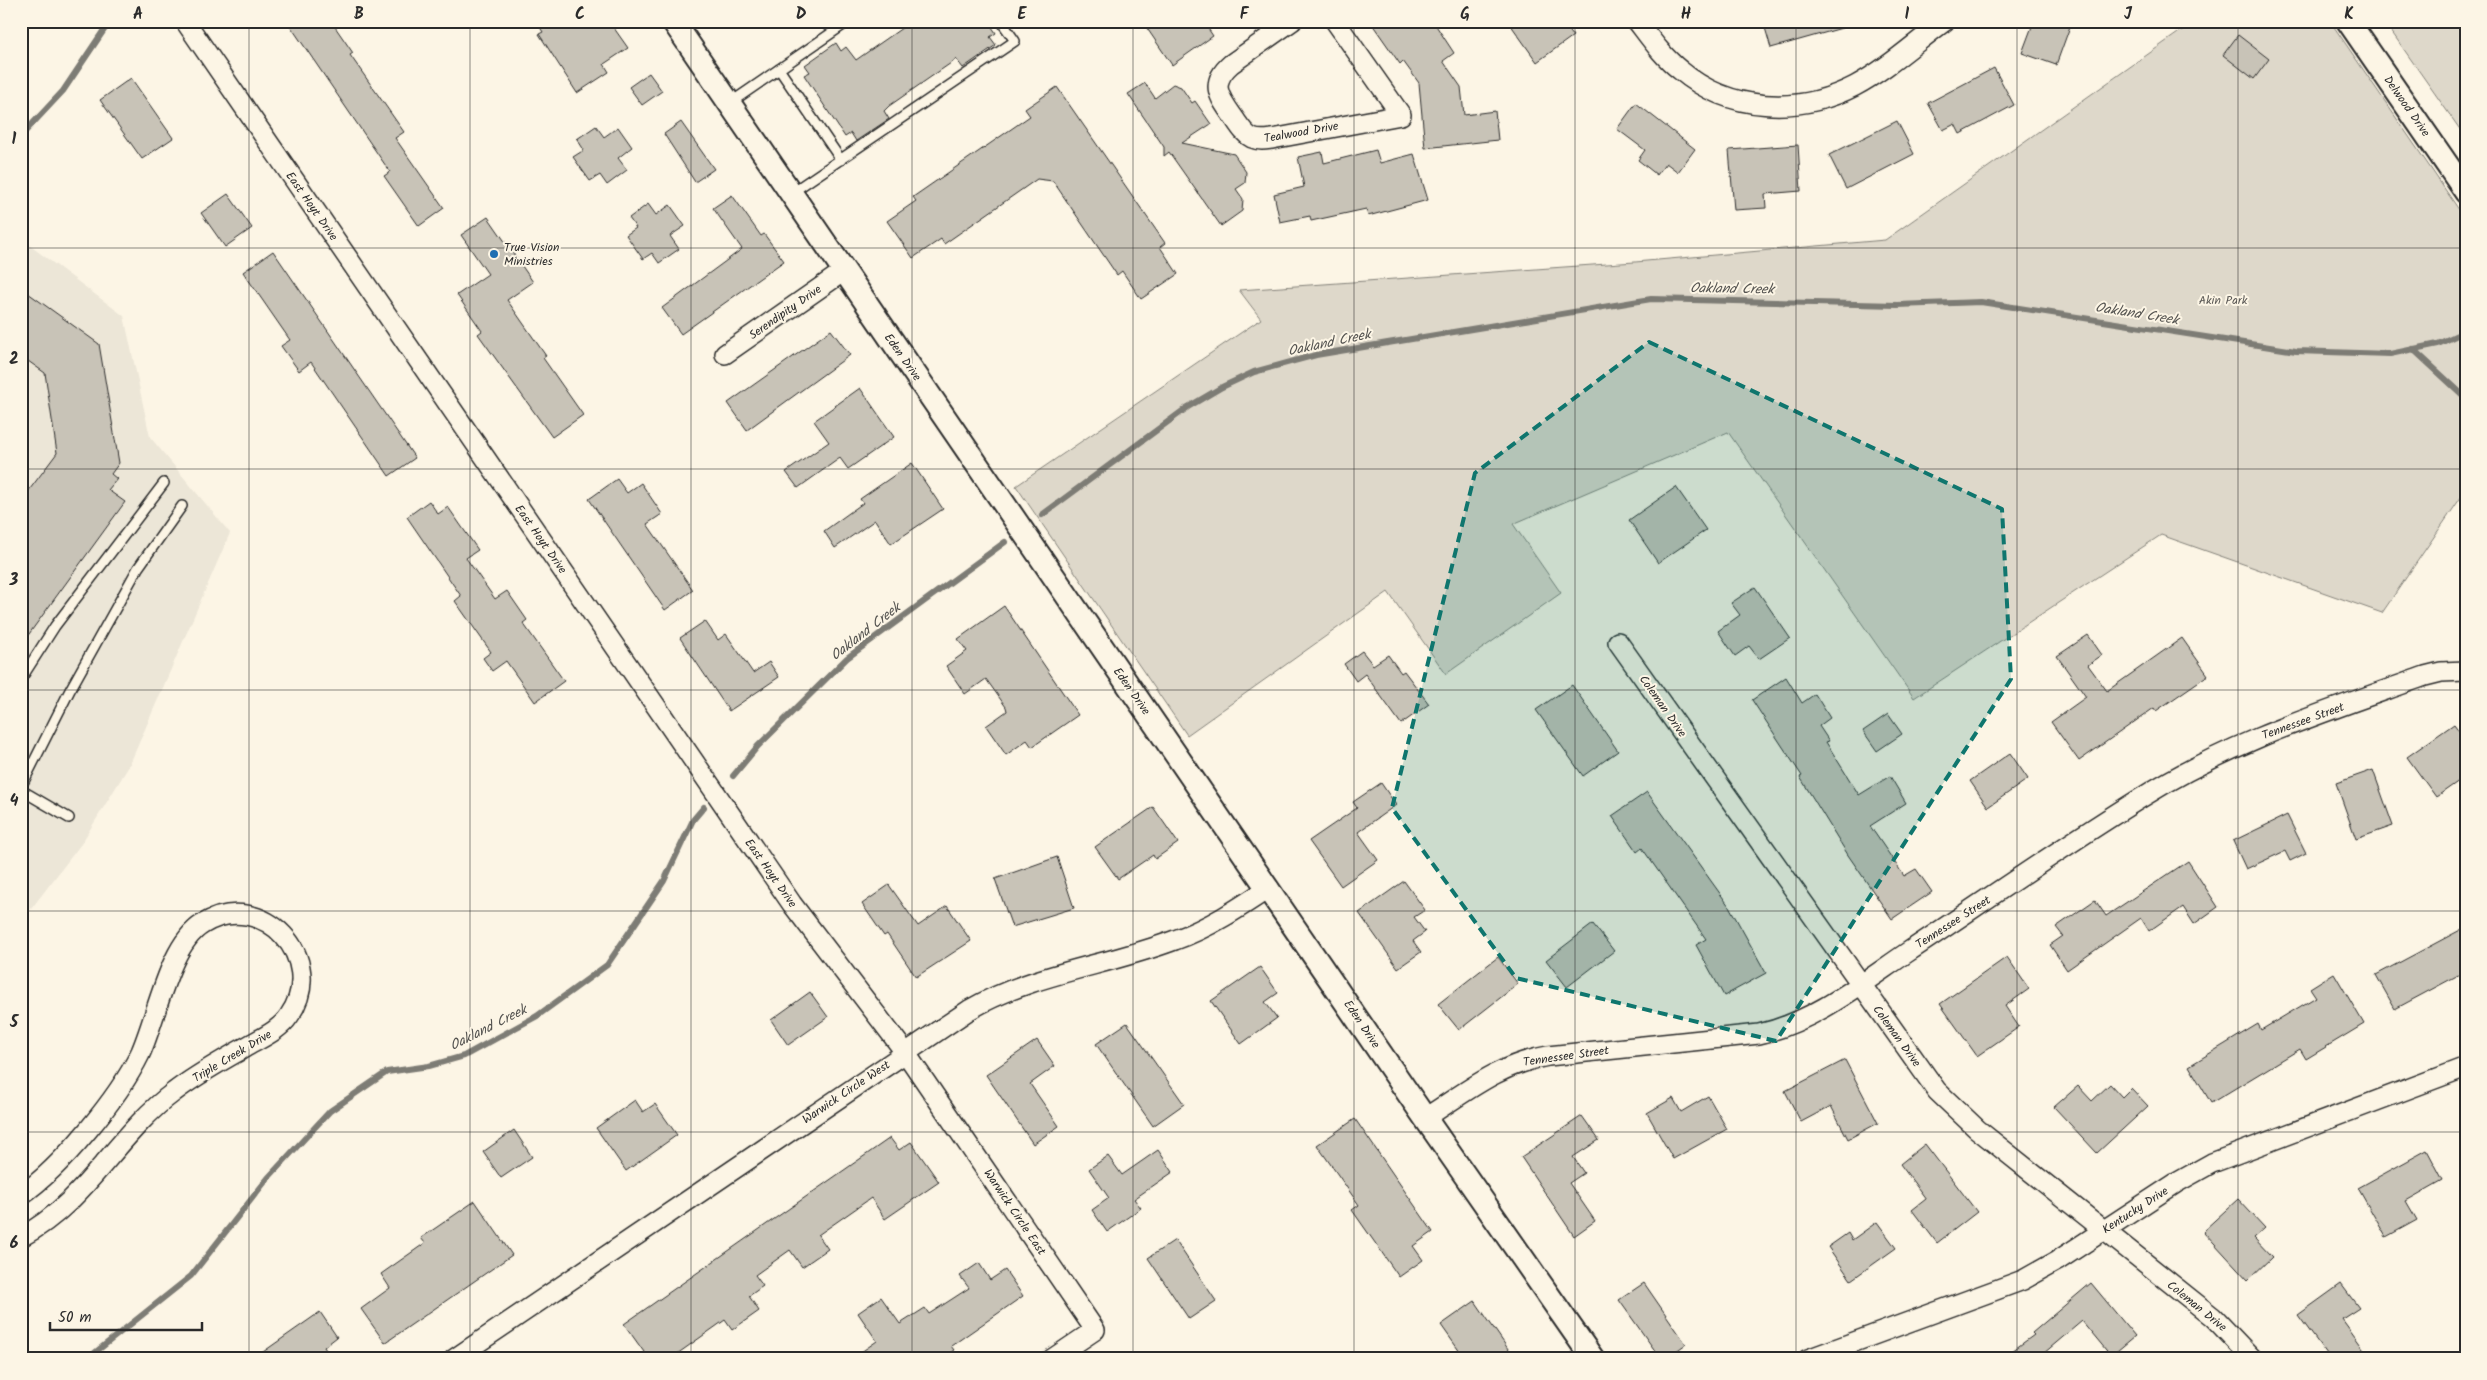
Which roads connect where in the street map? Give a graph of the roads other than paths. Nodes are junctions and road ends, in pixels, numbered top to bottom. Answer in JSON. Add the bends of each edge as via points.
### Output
{"nodes":[{"id":1,"x":185,"y":21,"type":"edge"},
{"id":2,"x":674,"y":21,"type":"edge"},
{"id":3,"x":850,"y":21,"type":"edge"},
{"id":4,"x":1001,"y":21,"type":"edge"},
{"id":5,"x":1292,"y":21,"type":"edge"},
{"id":6,"x":1335,"y":21,"type":"edge"},
{"id":7,"x":1638,"y":21,"type":"edge"},
{"id":8,"x":1945,"y":21,"type":"edge"},
{"id":9,"x":2348,"y":21,"type":"edge"},
{"id":10,"x":779,"y":69,"type":"junction"},
{"id":11,"x":730,"y":103,"type":"junction"},
{"id":12,"x":841,"y":160,"type":"junction"},
{"id":13,"x":2466,"y":192,"type":"edge"},
{"id":14,"x":791,"y":194,"type":"junction"},
{"id":15,"x":844,"y":271,"type":"junction"},
{"id":16,"x":725,"y":354,"type":"dead end"},
{"id":17,"x":164,"y":483,"type":"dead end"},
{"id":18,"x":182,"y":506,"type":"dead end"},
{"id":19,"x":1618,"y":642,"type":"dead end"},
{"id":20,"x":2466,"y":671,"type":"edge"},
{"id":21,"x":21,"y":679,"type":"edge"},
{"id":22,"x":21,"y":788,"type":"edge"},
{"id":23,"x":69,"y":818,"type":"dead end"},
{"id":24,"x":1269,"y":888,"type":"junction"},
{"id":25,"x":1860,"y":984,"type":"junction"},
{"id":26,"x":905,"y":1052,"type":"junction"},
{"id":27,"x":2466,"y":1067,"type":"edge"},
{"id":28,"x":1425,"y":1118,"type":"junction"},
{"id":29,"x":21,"y":1195,"type":"edge"},
{"id":30,"x":2103,"y":1230,"type":"junction"},
{"id":31,"x":21,"y":1237,"type":"edge"},
{"id":32,"x":454,"y":1359,"type":"edge"},
{"id":33,"x":1052,"y":1359,"type":"edge"},
{"id":34,"x":1593,"y":1359,"type":"edge"},
{"id":35,"x":1808,"y":1359,"type":"edge"},
{"id":36,"x":2253,"y":1359,"type":"edge"}],
"edges":[{"from":1,"to":26,"type":"street","name":"East Hoyt Drive","via":[[792,904]]},
{"from":2,"to":11,"type":"street","name":"Eden Drive"},
{"from":3,"to":10,"type":"lane"},
{"from":4,"to":12,"type":"lane","via":[[1015,41]]},
{"from":5,"to":6,"type":"street","name":"Tealwood Drive","via":[[1231,64],[1219,80],[1220,97],[1244,133],[1254,138],[1272,139],[1401,115]]},
{"from":7,"to":8,"type":"street","via":[[1673,64],[1705,88],[1749,103],[1779,106],[1806,103],[1854,86]]},
{"from":9,"to":13,"type":"street","name":"Delwood Drive"},
{"from":10,"to":11,"type":"lane"},
{"from":10,"to":12,"type":"lane"},
{"from":11,"to":14,"type":"street","name":"Eden Drive"},
{"from":12,"to":14,"type":"lane"},
{"from":14,"to":15,"type":"street","name":"Eden Drive"},
{"from":15,"to":16,"type":"street","name":"Serendipity Drive"},
{"from":15,"to":24,"type":"street","name":"Eden Drive"},
{"from":17,"to":21,"type":"lane","via":[[55,626]]},
{"from":18,"to":22,"type":"lane","via":[[138,568],[70,690]]},
{"from":19,"to":25,"type":"street","name":"Coleman Drive"},
{"from":20,"to":25,"type":"street","name":"Tennessee Street","via":[[2425,676],[2262,736],[2201,764],[2142,798]]},
{"from":22,"to":23,"type":"lane"},
{"from":24,"to":26,"type":"street","name":"Warwick Circle West","via":[[1224,918],[1177,940],[1053,975],[991,998]]},
{"from":24,"to":28,"type":"street","name":"Eden Drive"},
{"from":25,"to":28,"type":"street","name":"Tennessee Street","via":[[1799,1021],[1764,1033],[1518,1062]]},
{"from":25,"to":30,"type":"street","name":"Coleman Drive","via":[[1925,1076],[1950,1105]]},
{"from":26,"to":32,"type":"street","name":"Warwick Circle West"},
{"from":26,"to":33,"type":"street","name":"Warwick Circle East","via":[[1095,1330]]},
{"from":27,"to":30,"type":"street","name":"Kentucky Drive","via":[[2224,1157],[2176,1183]]},
{"from":28,"to":34,"type":"street","name":"Eden Drive"},
{"from":29,"to":31,"type":"street","name":"Triple Creek Drive","via":[[40,1181],[98,1118],[131,1071],[179,950],[192,932],[213,919],[237,914],[262,920],[283,934],[297,954],[301,979],[295,1006],[283,1024],[205,1071],[160,1103],[72,1200]]},
{"from":30,"to":35,"type":"street","name":"Kentucky Drive","via":[[2057,1261],[2010,1286]]},
{"from":30,"to":36,"type":"street","name":"Coleman Drive","via":[[2213,1318]]}]}
